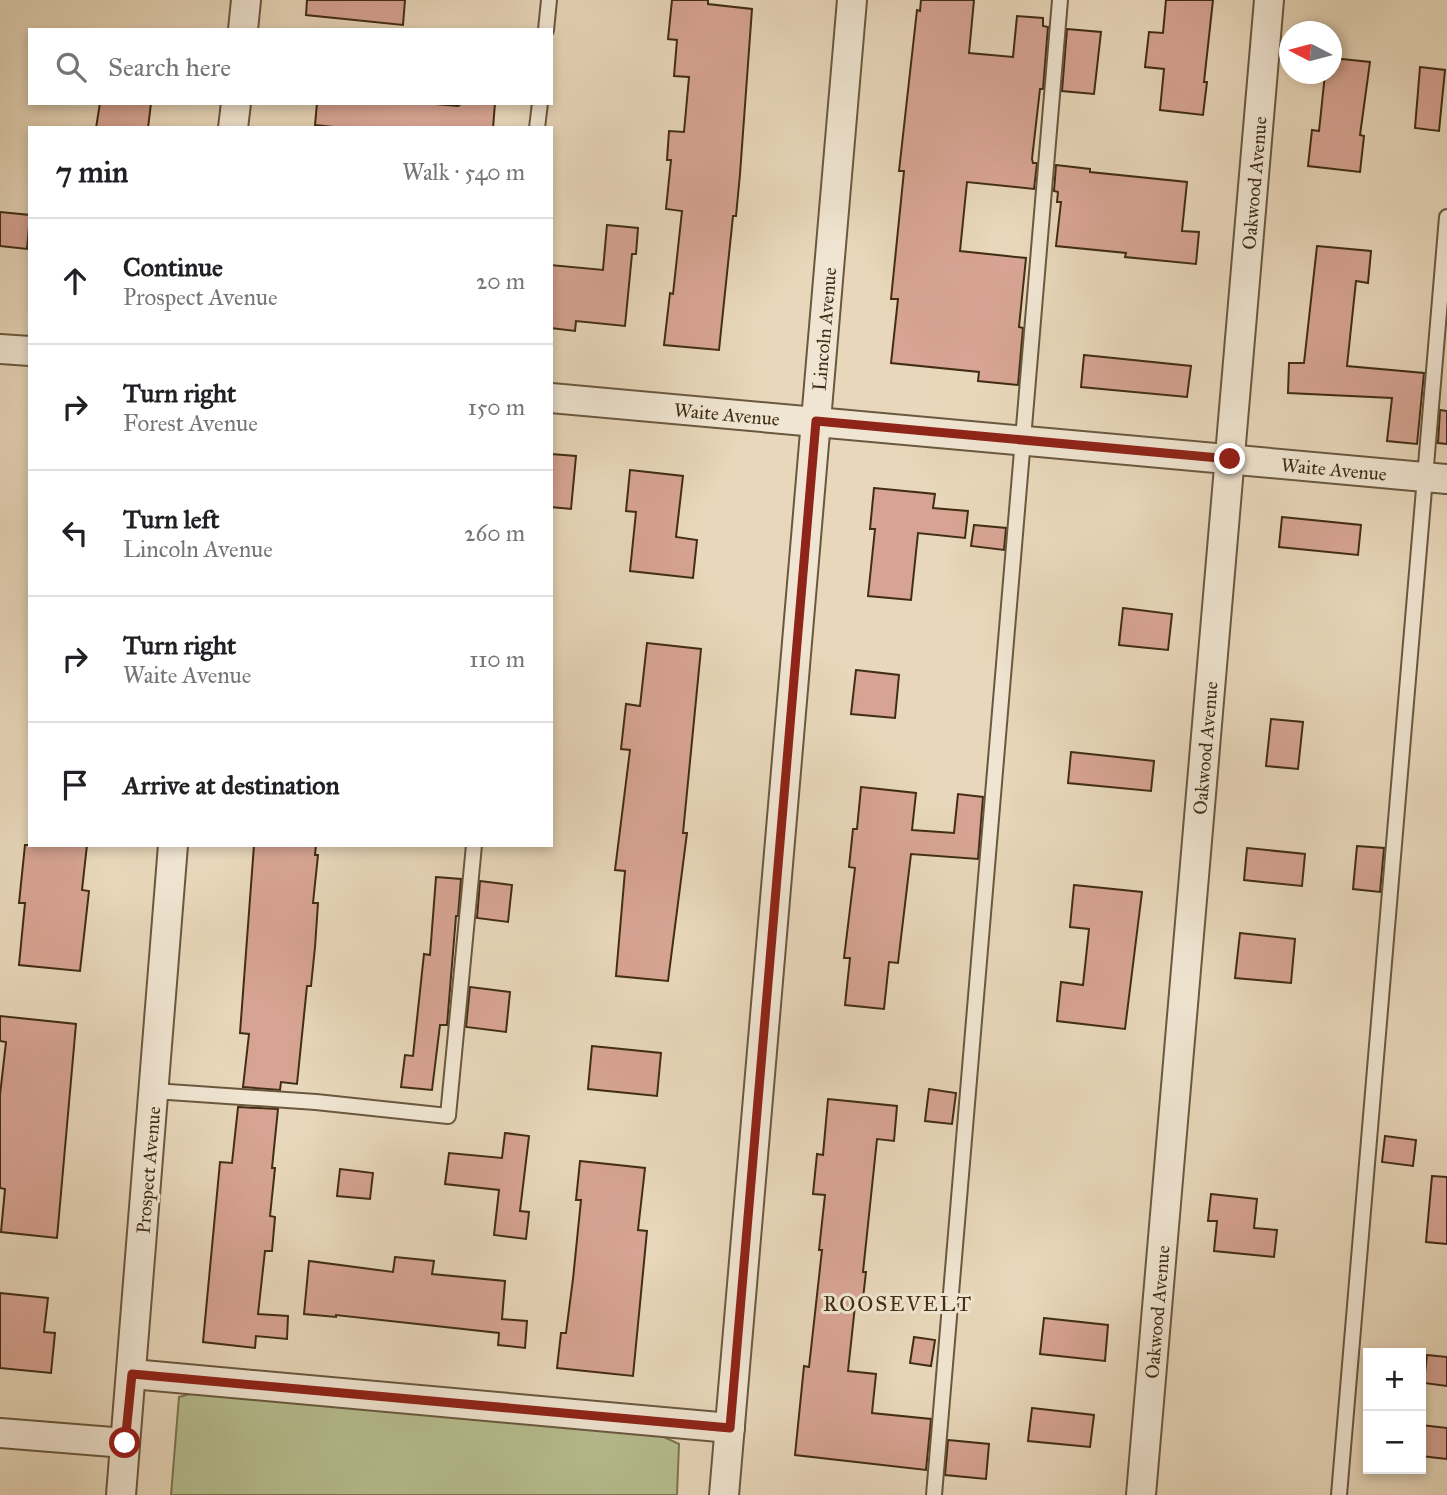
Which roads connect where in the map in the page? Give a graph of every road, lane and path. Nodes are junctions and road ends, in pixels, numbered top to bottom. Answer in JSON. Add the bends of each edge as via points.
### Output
{"nodes":[{"id":1,"x":246,"y":0,"type":"edge"},
{"id":2,"x":549,"y":0,"type":"edge"},
{"id":3,"x":852,"y":0,"type":"edge"},
{"id":4,"x":1059,"y":0,"type":"edge"},
{"id":5,"x":1269,"y":0,"type":"edge"},
{"id":6,"x":243,"y":28,"type":"edge"},
{"id":7,"x":546,"y":28,"type":"edge"},
{"id":8,"x":236,"y":105,"type":"edge"},
{"id":9,"x":540,"y":105,"type":"edge"},
{"id":10,"x":233,"y":126,"type":"edge"},
{"id":11,"x":537,"y":126,"type":"edge"},
{"id":12,"x":1447,"y":217,"type":"edge"},
{"id":13,"x":0,"y":349,"type":"edge"},
{"id":14,"x":28,"y":351,"type":"edge"},
{"id":15,"x":553,"y":398,"type":"edge"},
{"id":16,"x":816,"y":421,"type":"junction"},
{"id":17,"x":1023,"y":440,"type":"junction"},
{"id":18,"x":1230,"y":459,"type":"junction"},
{"id":19,"x":1436,"y":478,"type":"edge"},
{"id":20,"x":173,"y":847,"type":"edge"},
{"id":21,"x":474,"y":847,"type":"edge"},
{"id":22,"x":154,"y":1091,"type":"junction"},
{"id":23,"x":132,"y":1374,"type":"junction"},
{"id":24,"x":730,"y":1428,"type":"junction"},
{"id":25,"x":0,"y":1433,"type":"edge"},
{"id":26,"x":125,"y":1443,"type":"junction"},
{"id":27,"x":121,"y":1495,"type":"edge"},
{"id":28,"x":724,"y":1495,"type":"edge"},
{"id":29,"x":934,"y":1495,"type":"edge"},
{"id":30,"x":1141,"y":1495,"type":"edge"},
{"id":31,"x":1339,"y":1495,"type":"edge"}],
"edges":[{"from":1,"to":6,"type":"street"},
{"from":2,"to":7,"type":"lane"},
{"from":3,"to":16,"type":"street","name":"Lincoln Avenue"},
{"from":4,"to":17,"type":"lane"},
{"from":5,"to":18,"type":"street","name":"Oakwood Avenue"},
{"from":8,"to":10,"type":"street"},
{"from":9,"to":11,"type":"lane"},
{"from":12,"to":19,"type":"lane"},
{"from":13,"to":14,"type":"street"},
{"from":15,"to":16,"type":"street","name":"Waite Avenue"},
{"from":16,"to":17,"type":"street","name":"Waite Avenue"},
{"from":16,"to":24,"type":"street","name":"Lincoln Avenue"},
{"from":17,"to":18,"type":"street","name":"Waite Avenue"},
{"from":17,"to":29,"type":"lane"},
{"from":18,"to":19,"type":"street","name":"Waite Avenue"},
{"from":18,"to":30,"type":"street","name":"Oakwood Avenue"},
{"from":19,"to":31,"type":"lane"},
{"from":20,"to":22,"type":"street","name":"Prospect Avenue"},
{"from":21,"to":22,"type":"lane","via":[[448,1116]]},
{"from":22,"to":23,"type":"street","name":"Prospect Avenue"},
{"from":23,"to":24,"type":"street"},
{"from":23,"to":26,"type":"street","name":"Prospect Avenue"},
{"from":24,"to":28,"type":"street","name":"Lincoln Avenue"},
{"from":25,"to":26,"type":"street"},
{"from":26,"to":27,"type":"street","name":"Prospect Avenue"}]}
